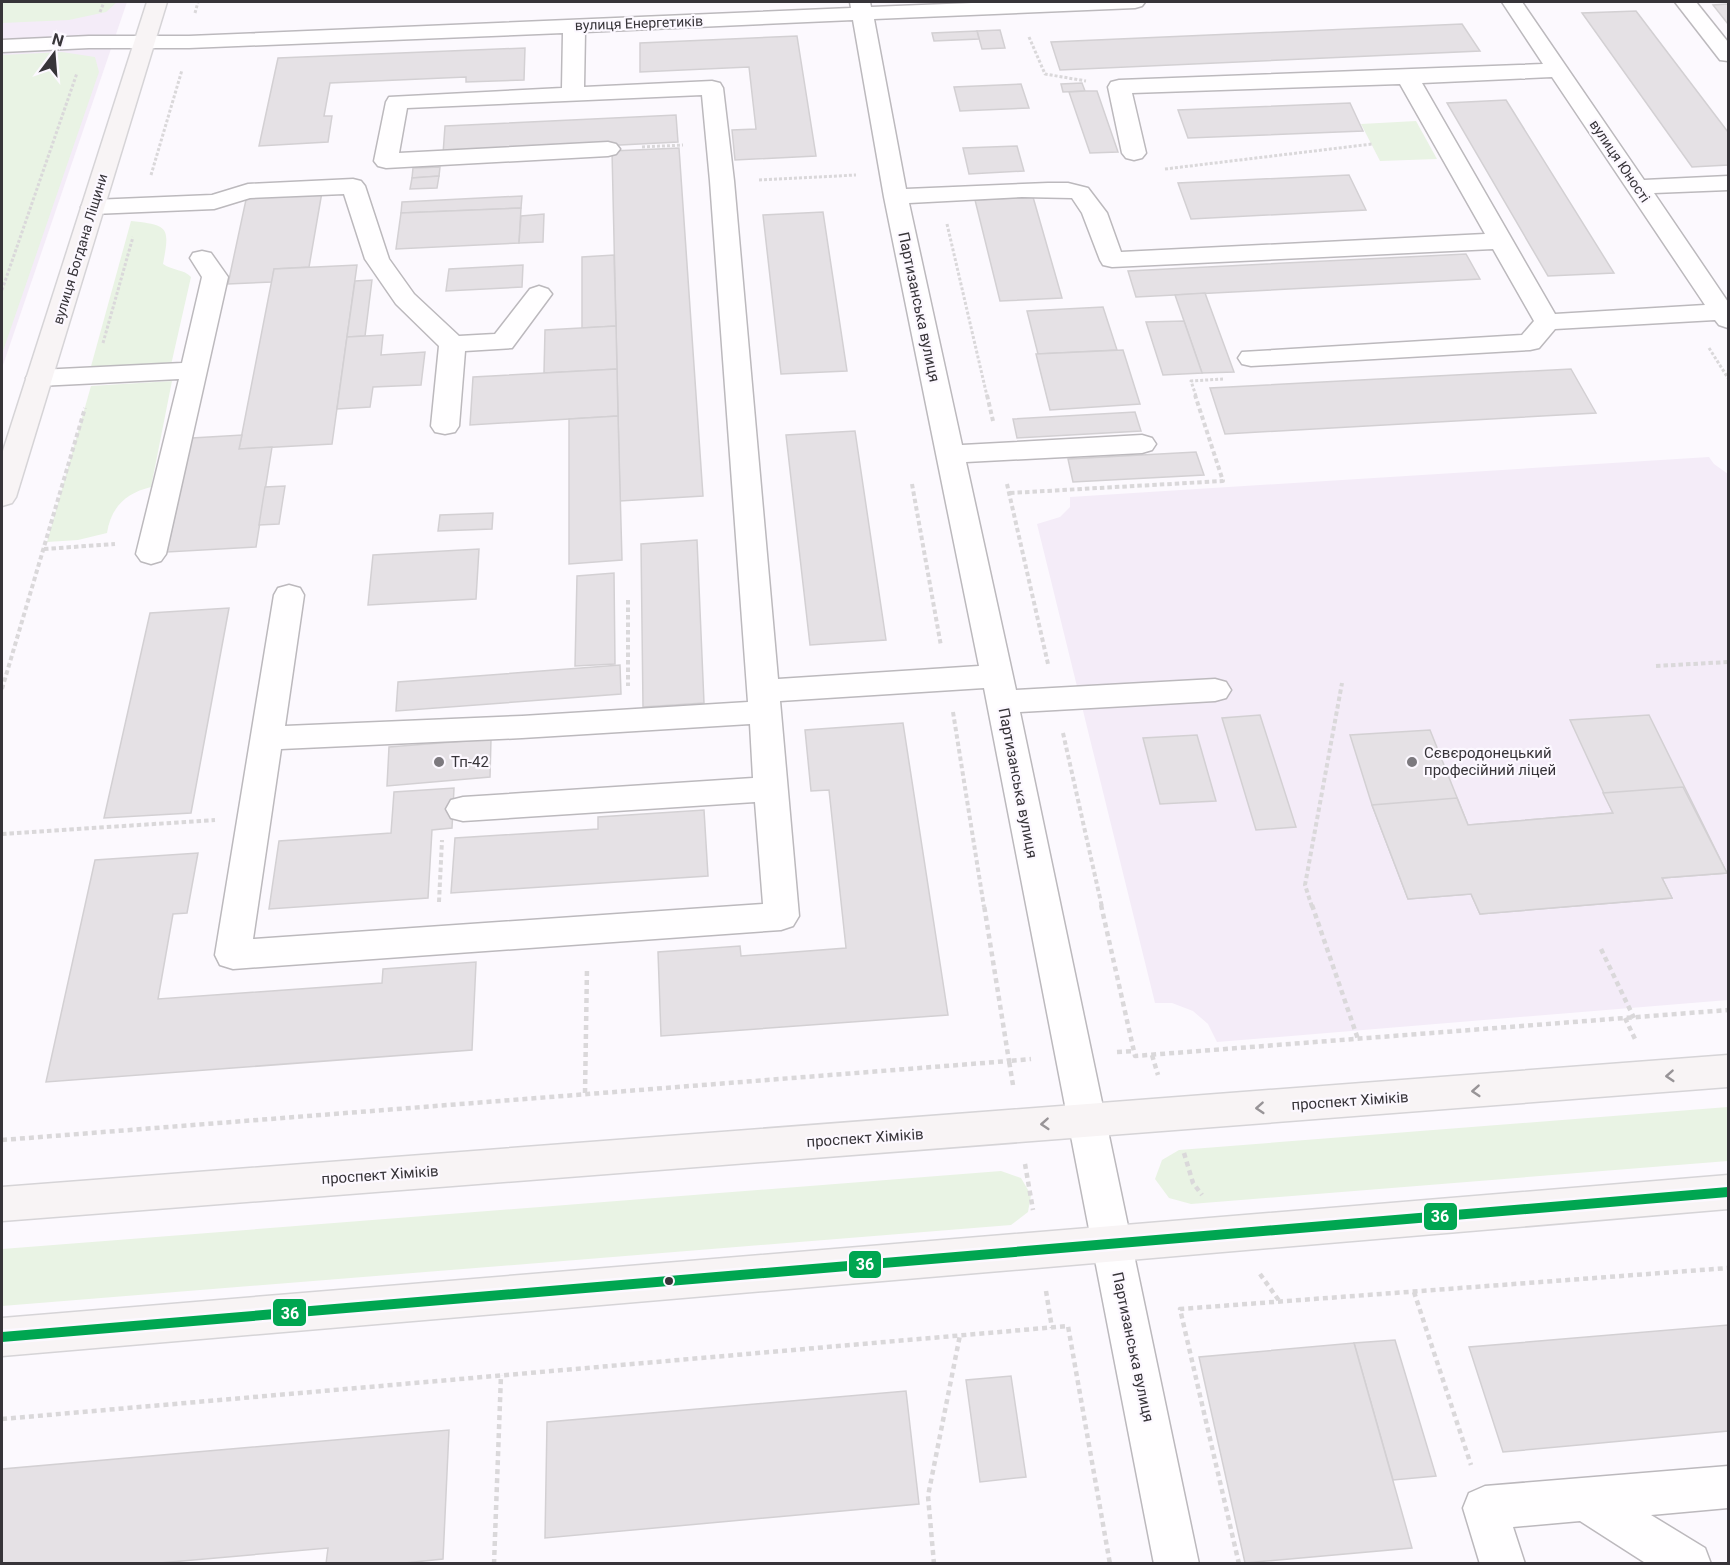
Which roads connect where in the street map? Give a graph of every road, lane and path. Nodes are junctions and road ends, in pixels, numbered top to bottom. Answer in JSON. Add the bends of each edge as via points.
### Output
{"nodes":[{"id":1,"x":104,"y":2,"type":"edge"},
{"id":2,"x":157,"y":2,"type":"edge"},
{"id":3,"x":198,"y":2,"type":"edge"},
{"id":4,"x":1135,"y":2,"type":"edge"},
{"id":5,"x":1512,"y":2,"type":"edge"},
{"id":6,"x":1685,"y":2,"type":"edge"},
{"id":7,"x":861,"y":7,"type":"edge"},
{"id":8,"x":196,"y":8,"type":"dead end"},
{"id":9,"x":671,"y":11,"type":"edge"},
{"id":10,"x":574,"y":26,"type":"junction"},
{"id":11,"x":1027,"y":32,"type":"dead end"},
{"id":12,"x":89,"y":42,"type":"junction"},
{"id":13,"x":144,"y":44,"type":"junction"},
{"id":14,"x":1724,"y":45,"type":"edge"},
{"id":15,"x":2,"y":46,"type":"edge"},
{"id":16,"x":1559,"y":70,"type":"junction"},
{"id":17,"x":1407,"y":77,"type":"junction"},
{"id":18,"x":1119,"y":87,"type":"junction"},
{"id":19,"x":573,"y":94,"type":"junction"},
{"id":20,"x":718,"y":144,"type":"junction"},
{"id":21,"x":1372,"y":144,"type":"dead end"},
{"id":22,"x":608,"y":149,"type":"joint"},
{"id":23,"x":1134,"y":153,"type":"dead end"},
{"id":24,"x":1163,"y":169,"type":"dead end"},
{"id":25,"x":860,"y":175,"type":"dead end"},
{"id":26,"x":723,"y":181,"type":"junction"},
{"id":27,"x":1728,"y":183,"type":"edge"},
{"id":28,"x":1638,"y":187,"type":"junction"},
{"id":29,"x":896,"y":197,"type":"junction"},
{"id":30,"x":93,"y":207,"type":"junction"},
{"id":31,"x":945,"y":219,"type":"dead end"},
{"id":32,"x":1501,"y":241,"type":"junction"},
{"id":33,"x":202,"y":258,"type":"dead end"},
{"id":34,"x":2,"y":290,"type":"edge"},
{"id":35,"x":539,"y":294,"type":"dead end"},
{"id":36,"x":1726,"y":316,"type":"edge"},
{"id":37,"x":1547,"y":322,"type":"junction"},
{"id":38,"x":452,"y":345,"type":"junction"},
{"id":39,"x":1251,"y":358,"type":"dead end"},
{"id":40,"x":194,"y":370,"type":"junction"},
{"id":41,"x":39,"y":378,"type":"junction"},
{"id":42,"x":445,"y":426,"type":"dead end"},
{"id":43,"x":1142,"y":444,"type":"dead end"},
{"id":44,"x":999,"y":451,"type":"junction"},
{"id":45,"x":950,"y":454,"type":"junction"},
{"id":46,"x":912,"y":484,"type":"dead end"},
{"id":47,"x":2,"y":497,"type":"edge"},
{"id":48,"x":152,"y":547,"type":"joint"},
{"id":49,"x":44,"y":549,"type":"dead end"},
{"id":50,"x":289,"y":595,"type":"dead end"},
{"id":51,"x":628,"y":600,"type":"dead end"},
{"id":52,"x":1728,"y":662,"type":"edge"},
{"id":53,"x":1656,"y":666,"type":"dead end"},
{"id":54,"x":947,"y":679,"type":"junction"},
{"id":55,"x":1342,"y":683,"type":"dead end"},
{"id":56,"x":1000,"y":689,"type":"junction"},
{"id":57,"x":1215,"y":690,"type":"dead end"},
{"id":58,"x":1055,"y":699,"type":"junction"},
{"id":59,"x":763,"y":701,"type":"junction"},
{"id":60,"x":629,"y":721,"type":"junction"},
{"id":61,"x":267,"y":738,"type":"junction"},
{"id":62,"x":771,"y":789,"type":"junction"},
{"id":63,"x":463,"y":809,"type":"joint"},
{"id":64,"x":254,"y":818,"type":"junction"},
{"id":65,"x":2,"y":834,"type":"edge"},
{"id":66,"x":587,"y":930,"type":"junction"},
{"id":67,"x":437,"y":941,"type":"junction"},
{"id":68,"x":1600,"y":949,"type":"dead end"},
{"id":69,"x":1728,"y":1010,"type":"edge"},
{"id":70,"x":1634,"y":1018,"type":"junction"},
{"id":71,"x":1358,"y":1039,"type":"junction"},
{"id":72,"x":1152,"y":1055,"type":"junction"},
{"id":73,"x":1009,"y":1061,"type":"junction"},
{"id":74,"x":1728,"y":1071,"type":"edge"},
{"id":75,"x":585,"y":1093,"type":"junction"},
{"id":76,"x":1171,"y":1115,"type":"junction"},
{"id":77,"x":1087,"y":1121,"type":"junction"},
{"id":78,"x":1019,"y":1126,"type":"junction"},
{"id":79,"x":2,"y":1140,"type":"edge"},
{"id":80,"x":1728,"y":1192,"type":"edge"},
{"id":81,"x":2,"y":1204,"type":"edge"},
{"id":82,"x":1231,"y":1234,"type":"junction"},
{"id":83,"x":1112,"y":1244,"type":"junction"},
{"id":84,"x":1039,"y":1250,"type":"junction"},
{"id":85,"x":1728,"y":1268,"type":"edge"},
{"id":86,"x":1414,"y":1292,"type":"junction"},
{"id":87,"x":1281,"y":1302,"type":"junction"},
{"id":88,"x":1052,"y":1328,"type":"junction"},
{"id":89,"x":960,"y":1335,"type":"junction"},
{"id":90,"x":2,"y":1337,"type":"edge"},
{"id":91,"x":501,"y":1375,"type":"junction"},
{"id":92,"x":2,"y":1419,"type":"edge"},
{"id":93,"x":1728,"y":1487,"type":"edge"},
{"id":94,"x":1584,"y":1499,"type":"junction"},
{"id":95,"x":1485,"y":1508,"type":"junction"},
{"id":96,"x":495,"y":1563,"type":"edge"},
{"id":97,"x":934,"y":1563,"type":"edge"},
{"id":98,"x":1110,"y":1563,"type":"edge"},
{"id":99,"x":1177,"y":1563,"type":"edge"},
{"id":100,"x":1239,"y":1563,"type":"edge"},
{"id":101,"x":1503,"y":1563,"type":"edge"},
{"id":102,"x":1689,"y":1563,"type":"edge"}],
"edges":[{"from":1,"to":12,"type":"path"},
{"from":2,"to":13,"type":"main road","name":"вулиця Богдана Ліщини"},
{"from":3,"to":8,"type":"path"},
{"from":4,"to":7,"type":"street","name":"вулиця Енергетиків"},
{"from":5,"to":16,"type":"street","name":"вулиця Юності"},
{"from":6,"to":14,"type":"street"},
{"from":7,"to":9,"type":"street","name":"вулиця Енергетиків"},
{"from":7,"to":29,"type":"street","name":"Партизанська вулиця"},
{"from":9,"to":10,"type":"street","name":"вулиця Енергетиків"},
{"from":10,"to":13,"type":"street","name":"вулиця Енергетиків"},
{"from":10,"to":19,"type":"street"},
{"from":11,"to":18,"type":"path","via":[[1045,74]]},
{"from":12,"to":13,"type":"street","name":"вулиця Енергетиків"},
{"from":12,"to":15,"type":"street","name":"вулиця Енергетиків"},
{"from":12,"to":34,"type":"path"},
{"from":13,"to":30,"type":"main road","name":"вулиця Богдана Ліщини"},
{"from":16,"to":17,"type":"street"},
{"from":16,"to":28,"type":"street","name":"вулиця Юності"},
{"from":17,"to":18,"type":"street"},
{"from":17,"to":32,"type":"street"},
{"from":18,"to":23,"type":"street"},
{"from":19,"to":20,"type":"street","via":[[712,88]]},
{"from":19,"to":22,"type":"street","via":[[396,102],[386,161]]},
{"from":20,"to":22,"type":"path"},
{"from":20,"to":26,"type":"street"},
{"from":21,"to":24,"type":"path"},
{"from":25,"to":26,"type":"path"},
{"from":26,"to":59,"type":"street"},
{"from":27,"to":28,"type":"street"},
{"from":28,"to":36,"type":"street","name":"вулиця Юності"},
{"from":29,"to":32,"type":"street","via":[[1079,192],[1089,201],[1112,260]]},
{"from":29,"to":45,"type":"street","name":"Партизанська вулиця"},
{"from":30,"to":38,"type":"street","via":[[214,202],[248,191],[353,186],[376,259],[405,299]]},
{"from":30,"to":41,"type":"main road","name":"вулиця Богдана Ліщини"},
{"from":31,"to":44,"type":"path"},
{"from":32,"to":37,"type":"street"},
{"from":33,"to":40,"type":"street","via":[[215,278]]},
{"from":35,"to":38,"type":"street","via":[[504,342]]},
{"from":36,"to":37,"type":"street"},
{"from":37,"to":39,"type":"street","via":[[1530,342]]},
{"from":38,"to":42,"type":"street"},
{"from":40,"to":41,"type":"street"},
{"from":40,"to":48,"type":"street"},
{"from":41,"to":47,"type":"main road","name":"вулиця Богдана Ліщини"},
{"from":43,"to":44,"type":"street"},
{"from":44,"to":45,"type":"street"},
{"from":44,"to":58,"type":"path"},
{"from":45,"to":56,"type":"street","name":"Партизанська вулиця"},
{"from":46,"to":54,"type":"path"},
{"from":48,"to":49,"type":"path"},
{"from":50,"to":61,"type":"street"},
{"from":51,"to":60,"type":"path"},
{"from":52,"to":53,"type":"path"},
{"from":54,"to":56,"type":"street"},
{"from":54,"to":59,"type":"street"},
{"from":54,"to":73,"type":"path"},
{"from":55,"to":71,"type":"path","via":[[1305,885]]},
{"from":56,"to":58,"type":"street"},
{"from":56,"to":77,"type":"street","name":"Партизанська вулиця"},
{"from":57,"to":58,"type":"street"},
{"from":58,"to":72,"type":"path","via":[[1135,1056]]},
{"from":59,"to":60,"type":"street"},
{"from":59,"to":62,"type":"street"},
{"from":60,"to":61,"type":"street"},
{"from":61,"to":64,"type":"street"},
{"from":62,"to":63,"type":"street"},
{"from":62,"to":66,"type":"street","via":[[781,916]]},
{"from":63,"to":67,"type":"path","via":[[462,834],[443,835]]},
{"from":64,"to":65,"type":"path"},
{"from":64,"to":67,"type":"street","via":[[233,955]]},
{"from":66,"to":67,"type":"street"},
{"from":66,"to":75,"type":"path"},
{"from":68,"to":70,"type":"path"},
{"from":69,"to":70,"type":"path"},
{"from":70,"to":71,"type":"path"},
{"from":71,"to":72,"type":"path"},
{"from":72,"to":76,"type":"path"},
{"from":73,"to":75,"type":"path"},
{"from":73,"to":78,"type":"path"},
{"from":74,"to":76,"type":"main road","name":"проспект Хіміків","one_way":true},
{"from":75,"to":79,"type":"path"},
{"from":76,"to":77,"type":"main road","name":"проспект Хіміків"},
{"from":76,"to":82,"type":"path","via":[[1193,1183]]},
{"from":77,"to":78,"type":"main road","name":"проспект Хіміків","one_way":true},
{"from":77,"to":83,"type":"street","name":"Партизанська вулиця"},
{"from":78,"to":81,"type":"main road","name":"проспект Хіміків"},
{"from":78,"to":84,"type":"path"},
{"from":80,"to":82,"type":"main road"},
{"from":82,"to":83,"type":"main road"},
{"from":82,"to":87,"type":"path"},
{"from":83,"to":84,"type":"main road"},
{"from":83,"to":99,"type":"street","name":"Партизанська вулиця"},
{"from":84,"to":88,"type":"path"},
{"from":84,"to":90,"type":"main road"},
{"from":85,"to":86,"type":"path"},
{"from":86,"to":87,"type":"path"},
{"from":86,"to":95,"type":"path"},
{"from":87,"to":100,"type":"path","via":[[1180,1309]]},
{"from":88,"to":89,"type":"path"},
{"from":88,"to":98,"type":"path","via":[[1068,1326]]},
{"from":89,"to":91,"type":"path"},
{"from":89,"to":97,"type":"path","via":[[928,1496]]},
{"from":91,"to":92,"type":"path"},
{"from":91,"to":96,"type":"path"},
{"from":93,"to":94,"type":"street"},
{"from":94,"to":95,"type":"street"},
{"from":94,"to":102,"type":"street"},
{"from":95,"to":101,"type":"street"}]}
